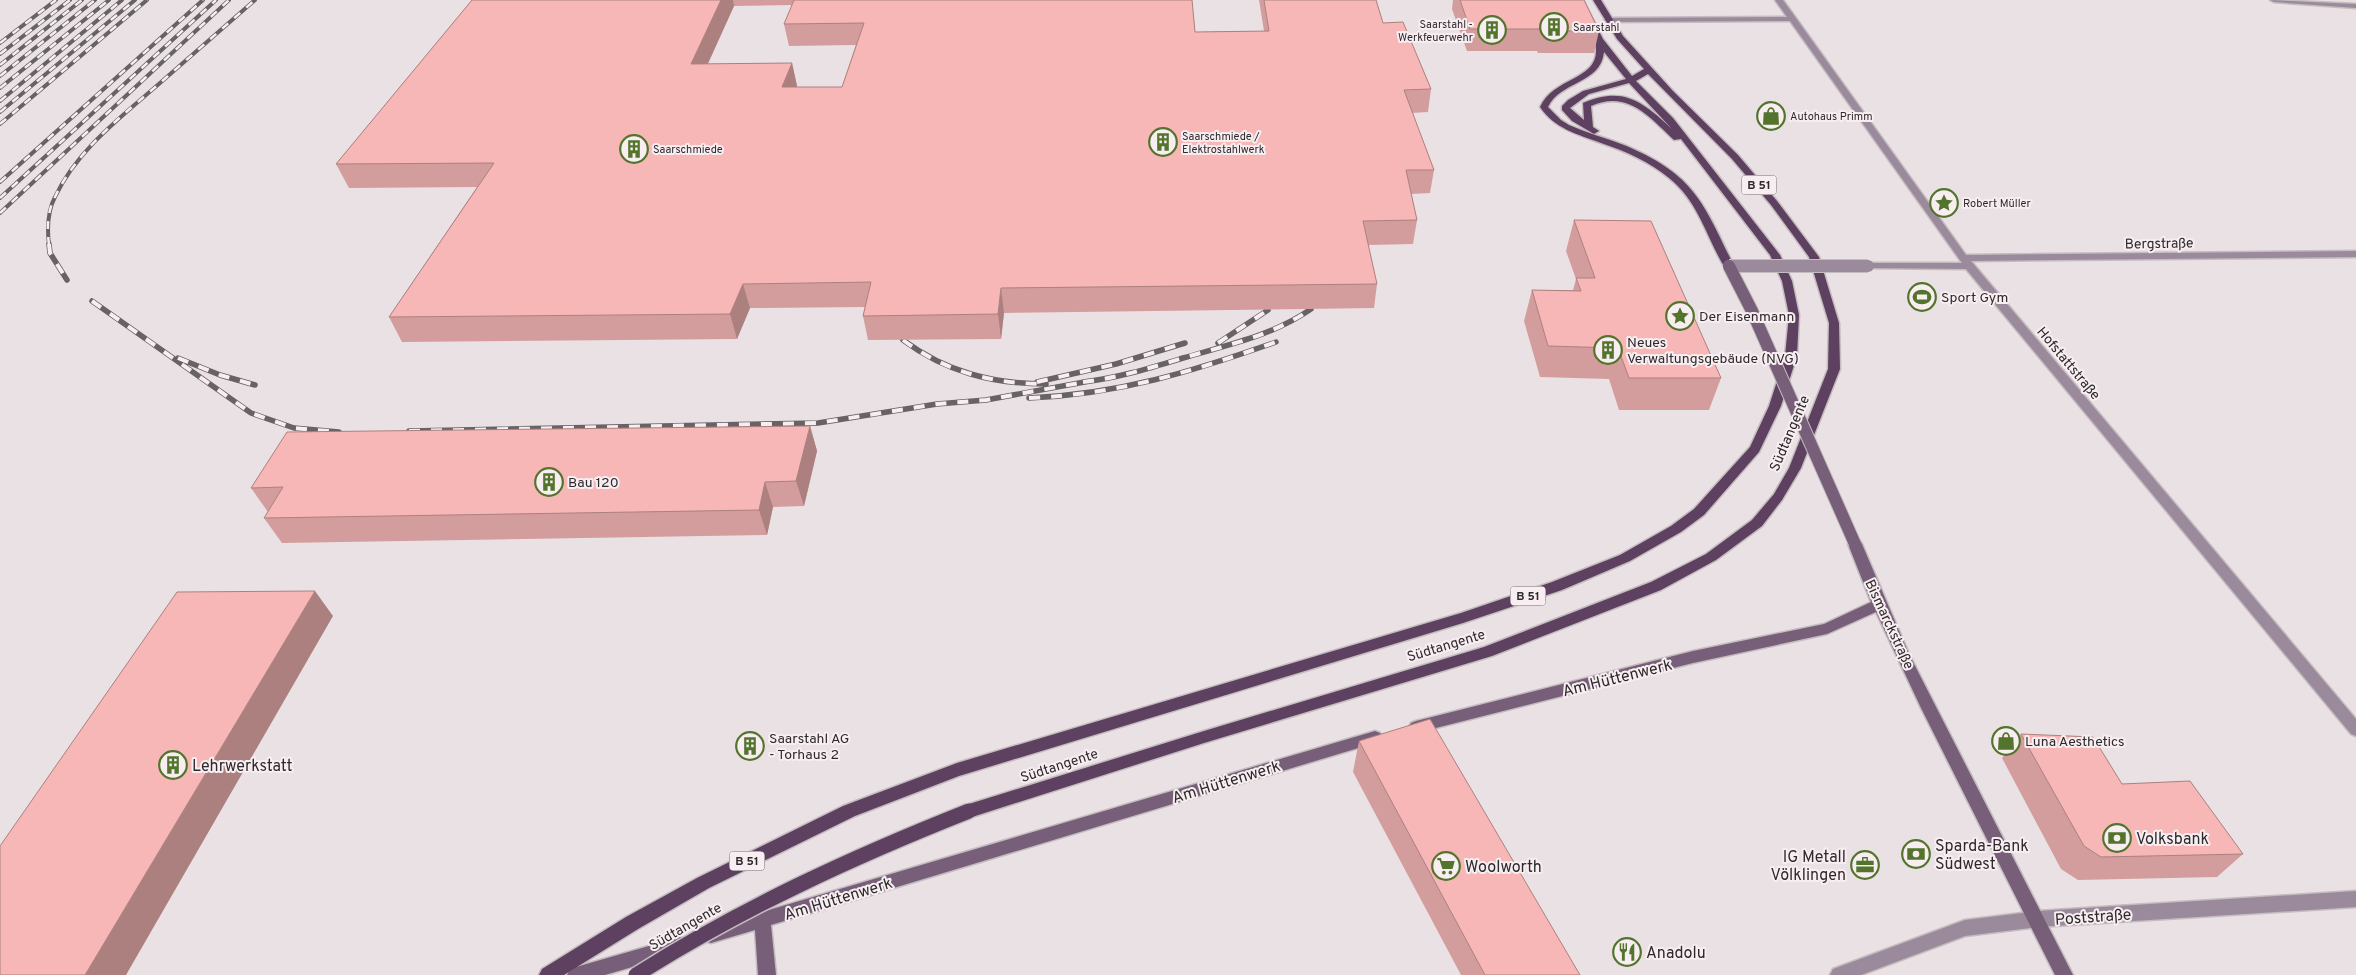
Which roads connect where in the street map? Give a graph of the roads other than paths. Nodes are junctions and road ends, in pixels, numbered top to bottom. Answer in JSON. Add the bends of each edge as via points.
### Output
{"nodes":[{"id":1,"x":1579,"y":0,"type":"edge"},
{"id":2,"x":1597,"y":0,"type":"edge"},
{"id":3,"x":1779,"y":0,"type":"edge"},
{"id":4,"x":2274,"y":0,"type":"edge"},
{"id":5,"x":2356,"y":6,"type":"edge"},
{"id":6,"x":1793,"y":19,"type":"junction"},
{"id":7,"x":1608,"y":20,"type":"junction"},
{"id":8,"x":1600,"y":40,"type":"junction"},
{"id":9,"x":1648,"y":70,"type":"junction"},
{"id":10,"x":1631,"y":80,"type":"junction"},
{"id":11,"x":1589,"y":128,"type":"junction"},
{"id":12,"x":1612,"y":143,"type":"junction"},
{"id":13,"x":1704,"y":163,"type":"junction"},
{"id":14,"x":2356,"y":254,"type":"edge"},
{"id":15,"x":1966,"y":262,"type":"junction"},
{"id":16,"x":1729,"y":266,"type":"junction"},
{"id":17,"x":1879,"y":604,"type":"junction"},
{"id":18,"x":1405,"y":730,"type":"edge"},
{"id":19,"x":2356,"y":730,"type":"edge"},
{"id":20,"x":1386,"y":734,"type":"edge"},
{"id":21,"x":2356,"y":899,"type":"edge"},
{"id":22,"x":2038,"y":919,"type":"junction"},
{"id":23,"x":762,"y":920,"type":"junction"},
{"id":24,"x":548,"y":975,"type":"edge"},
{"id":25,"x":576,"y":975,"type":"edge"},
{"id":26,"x":636,"y":975,"type":"edge"},
{"id":27,"x":767,"y":975,"type":"edge"},
{"id":28,"x":1839,"y":975,"type":"edge"},
{"id":29,"x":2064,"y":975,"type":"edge"}],
"edges":[{"from":1,"to":8,"type":"main road","number":"B 51"},
{"from":2,"to":7,"type":"main road","number":"B 51"},
{"from":3,"to":6,"type":"street","name":"Hofstattstraße"},
{"from":4,"to":5,"type":"street"},
{"from":6,"to":7,"type":"street"},
{"from":6,"to":15,"type":"street","name":"Hofstattstraße"},
{"from":7,"to":9,"type":"main road","number":"B 51"},
{"from":8,"to":10,"type":"main road","number":"B 51"},
{"from":8,"to":12,"type":"main road","via":[[1597,65],[1550,94],[1544,107],[1551,118],[1567,128]]},
{"from":9,"to":10,"type":"main road"},
{"from":9,"to":26,"type":"main road","name":"Südtangente","number":"B 51","bridge":true,"via":[[1735,157],[1814,256],[1834,323],[1834,369],[1816,420],[1796,468],[1757,523],[1711,557],[1656,586],[1487,652],[969,811],[880,847],[793,888],[723,923]]},
{"from":10,"to":11,"type":"main road","via":[[1570,101],[1565,108]]},
{"from":10,"to":13,"type":"main road","name":"Südtangente","number":"B 51"},
{"from":11,"to":12,"type":"main road"},
{"from":11,"to":13,"type":"main road","via":[[1586,106],[1608,96],[1625,98],[1636,102]]},
{"from":12,"to":16,"type":"main road","via":[[1663,169],[1686,188]]},
{"from":13,"to":24,"type":"main road","name":"Südtangente","number":"B 51","via":[[1775,255],[1787,281],[1794,315],[1792,356],[1775,406],[1755,449],[1699,512],[1676,529],[1625,558],[1558,586],[1463,618],[957,770],[849,811],[711,879]]},
{"from":14,"to":15,"type":"street","name":"Bergstraße"},
{"from":15,"to":16,"type":"street","name":"Bergstraße","bridge":true},
{"from":15,"to":19,"type":"street","name":"Hofstattstraße"},
{"from":16,"to":17,"type":"main road","name":"Bismarckstraße","bridge":true,"via":[[1752,311]]},
{"from":17,"to":18,"type":"main road","name":"Am Hüttenwerk","via":[[1827,629],[1693,657]]},
{"from":17,"to":22,"type":"main road","name":"Bismarckstraße"},
{"from":20,"to":23,"type":"main road","name":"Am Hüttenwerk"},
{"from":21,"to":22,"type":"street","name":"Poststraße"},
{"from":22,"to":28,"type":"street","name":"Poststraße","via":[[1965,928]]},
{"from":22,"to":29,"type":"main road","name":"Bismarckstraße"},
{"from":23,"to":25,"type":"main road","name":"Am Hüttenwerk"},
{"from":23,"to":27,"type":"main road"}]}
